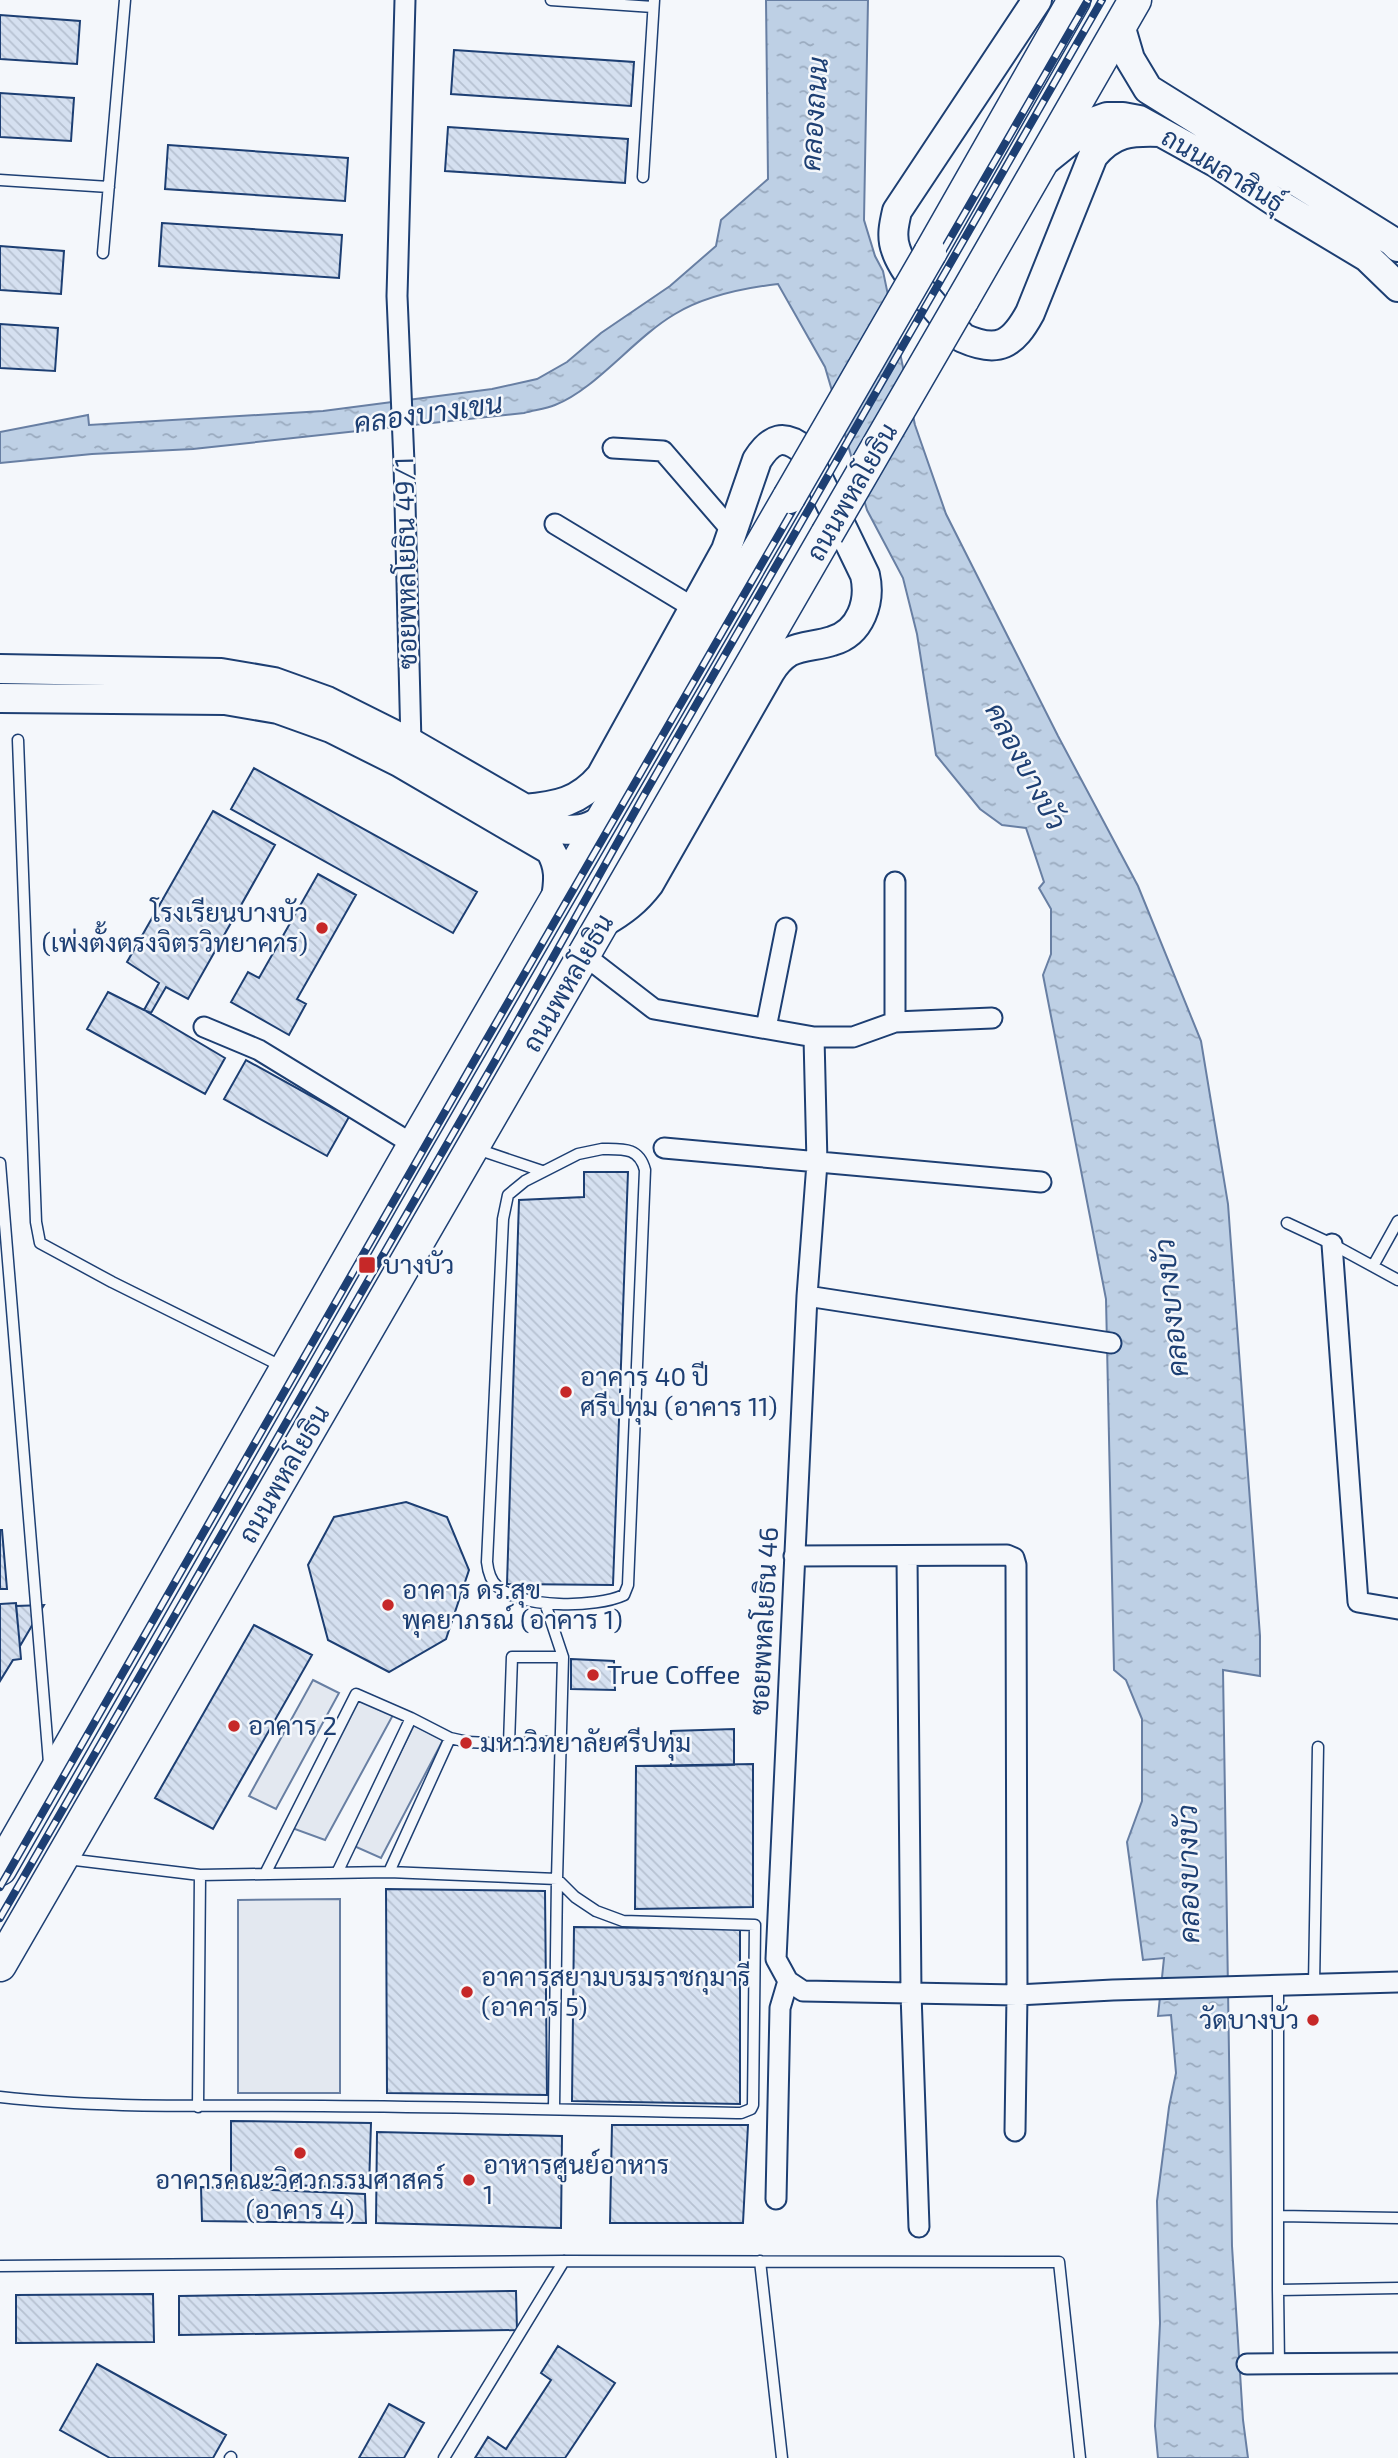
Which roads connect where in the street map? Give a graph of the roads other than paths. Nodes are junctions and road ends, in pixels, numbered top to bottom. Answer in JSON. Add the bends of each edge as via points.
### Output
{"nodes":[{"id":1,"x":124,"y":0,"type":"edge"},
{"id":2,"x":405,"y":0,"type":"edge"},
{"id":3,"x":551,"y":0,"type":"edge"},
{"id":4,"x":1037,"y":0,"type":"edge"},
{"id":5,"x":1074,"y":0,"type":"edge"},
{"id":6,"x":653,"y":4,"type":"edge"},
{"id":7,"x":1127,"y":13,"type":"edge"},
{"id":8,"x":1148,"y":89,"type":"junction"},
{"id":9,"x":1140,"y":129,"type":"junction"},
{"id":10,"x":1222,"y":152,"type":"junction"},
{"id":11,"x":1042,"y":164,"type":"junction"},
{"id":12,"x":643,"y":177,"type":"dead end"},
{"id":13,"x":0,"y":180,"type":"edge"},
{"id":14,"x":109,"y":187,"type":"junction"},
{"id":15,"x":1398,"y":247,"type":"edge"},
{"id":16,"x":103,"y":253,"type":"dead end"},
{"id":17,"x":1398,"y":287,"type":"edge"},
{"id":18,"x":613,"y":448,"type":"dead end"},
{"id":19,"x":555,"y":524,"type":"dead end"},
{"id":20,"x":733,"y":531,"type":"junction"},
{"id":21,"x":694,"y":608,"type":"junction"},
{"id":22,"x":0,"y":669,"type":"edge"},
{"id":23,"x":0,"y":698,"type":"edge"},
{"id":24,"x":372,"y":736,"type":"junction"},
{"id":25,"x":18,"y":740,"type":"dead end"},
{"id":26,"x":405,"y":752,"type":"junction"},
{"id":27,"x":524,"y":809,"type":"junction"},
{"id":28,"x":600,"y":821,"type":"junction"},
{"id":29,"x":895,"y":882,"type":"dead end"},
{"id":30,"x":556,"y":898,"type":"junction"},
{"id":31,"x":604,"y":922,"type":"junction"},
{"id":32,"x":786,"y":928,"type":"dead end"},
{"id":33,"x":584,"y":955,"type":"junction"},
{"id":34,"x":992,"y":1018,"type":"dead end"},
{"id":35,"x":895,"y":1023,"type":"junction"},
{"id":36,"x":204,"y":1027,"type":"dead end"},
{"id":37,"x":766,"y":1028,"type":"junction"},
{"id":38,"x":814,"y":1037,"type":"junction"},
{"id":39,"x":414,"y":1145,"type":"junction"},
{"id":40,"x":473,"y":1147,"type":"junction"},
{"id":41,"x":664,"y":1149,"type":"dead end"},
{"id":42,"x":0,"y":1163,"type":"edge"},
{"id":43,"x":817,"y":1163,"type":"junction"},
{"id":44,"x":542,"y":1171,"type":"junction"},
{"id":45,"x":1041,"y":1182,"type":"dead end"},
{"id":46,"x":1398,"y":1221,"type":"edge"},
{"id":47,"x":1287,"y":1223,"type":"dead end"},
{"id":48,"x":1332,"y":1244,"type":"junction"},
{"id":49,"x":1373,"y":1266,"type":"junction"},
{"id":50,"x":1398,"y":1280,"type":"edge"},
{"id":51,"x":807,"y":1296,"type":"junction"},
{"id":52,"x":1111,"y":1343,"type":"dead end"},
{"id":53,"x":286,"y":1369,"type":"junction"},
{"id":54,"x":794,"y":1556,"type":"junction"},
{"id":55,"x":907,"y":1556,"type":"junction"},
{"id":56,"x":545,"y":1603,"type":"junction"},
{"id":57,"x":1398,"y":1609,"type":"edge"},
{"id":58,"x":563,"y":1657,"type":"junction"},
{"id":59,"x":411,"y":1718,"type":"junction"},
{"id":60,"x":450,"y":1738,"type":"junction"},
{"id":61,"x":560,"y":1741,"type":"junction"},
{"id":62,"x":509,"y":1744,"type":"junction"},
{"id":63,"x":1318,"y":1747,"type":"dead end"},
{"id":64,"x":51,"y":1781,"type":"junction"},
{"id":65,"x":20,"y":1834,"type":"junction"},
{"id":66,"x":63,"y":1858,"type":"junction"},
{"id":67,"x":0,"y":1869,"type":"edge"},
{"id":68,"x":389,"y":1872,"type":"junction"},
{"id":69,"x":337,"y":1873,"type":"junction"},
{"id":70,"x":265,"y":1874,"type":"junction"},
{"id":71,"x":200,"y":1875,"type":"junction"},
{"id":72,"x":556,"y":1879,"type":"junction"},
{"id":73,"x":0,"y":1965,"type":"edge"},
{"id":74,"x":788,"y":1981,"type":"junction"},
{"id":75,"x":1398,"y":1982,"type":"edge"},
{"id":76,"x":1314,"y":1985,"type":"junction"},
{"id":77,"x":1278,"y":1986,"type":"junction"},
{"id":78,"x":911,"y":1993,"type":"junction"},
{"id":79,"x":1017,"y":1995,"type":"junction"},
{"id":80,"x":0,"y":2097,"type":"edge"},
{"id":81,"x":198,"y":2107,"type":"junction"},
{"id":82,"x":554,"y":2108,"type":"junction"},
{"id":83,"x":1015,"y":2131,"type":"dead end"},
{"id":84,"x":776,"y":2199,"type":"dead end"},
{"id":85,"x":1279,"y":2216,"type":"junction"},
{"id":86,"x":1398,"y":2218,"type":"edge"},
{"id":87,"x":919,"y":2227,"type":"dead end"},
{"id":88,"x":564,"y":2261,"type":"junction"},
{"id":89,"x":760,"y":2261,"type":"junction"},
{"id":90,"x":0,"y":2266,"type":"edge"},
{"id":91,"x":1398,"y":2288,"type":"edge"},
{"id":92,"x":1278,"y":2290,"type":"junction"},
{"id":93,"x":1398,"y":2363,"type":"edge"},
{"id":94,"x":1247,"y":2364,"type":"dead end"},
{"id":95,"x":1279,"y":2364,"type":"junction"},
{"id":96,"x":444,"y":2458,"type":"edge"},
{"id":97,"x":782,"y":2458,"type":"edge"},
{"id":98,"x":1080,"y":2458,"type":"edge"}],
"edges":[{"from":1,"to":14,"type":"lane"},
{"from":2,"to":26,"type":"street","name":"ซอยพหลโยธิน 49/1","via":[[397,283],[404,463]]},
{"from":3,"to":6,"type":"lane"},
{"from":4,"to":9,"type":"main road","via":[[897,211],[895,249],[963,338],[995,345],[1010,341],[1020,331],[1093,156],[1104,143]]},
{"from":5,"to":28,"type":"main road","name":"ถนนพหลโยธิน","bridge":true},
{"from":6,"to":12,"type":"lane"},
{"from":7,"to":8,"type":"main road","name":"ถนนผลาสินธุ์","via":[[1130,60]]},
{"from":7,"to":11,"type":"main road","name":"ถนนพหลโยธิน"},
{"from":8,"to":9,"type":"main road"},
{"from":8,"to":10,"type":"main road","name":"ถนนผลาสินธุ์"},
{"from":9,"to":10,"type":"main road","name":"ถนนผลาสินธุ์"},
{"from":9,"to":11,"type":"main road","name":"ถนนผลาสินธุ์","via":[[1123,117],[1107,117],[1093,122]]},
{"from":10,"to":15,"type":"main road","name":"ถนนผลาสินธุ์"},
{"from":10,"to":17,"type":"main road","name":"ถนนผลาสินธุ์","via":[[1367,257]]},
{"from":11,"to":31,"type":"main road","name":"ถนนพหลโยธิน","bridge":true},
{"from":13,"to":14,"type":"lane"},
{"from":14,"to":16,"type":"lane"},
{"from":18,"to":20,"type":"street","via":[[663,451]]},
{"from":19,"to":21,"type":"street"},
{"from":20,"to":21,"type":"main road"},
{"from":20,"to":31,"type":"main road","via":[[765,447],[788,439],[798,444],[865,575],[867,604],[844,636],[801,647],[778,661],[649,884],[622,912]]},
{"from":21,"to":27,"type":"main road","via":[[601,776],[571,800]]},
{"from":22,"to":24,"type":"main road","via":[[221,673],[274,682],[327,701]]},
{"from":23,"to":24,"type":"main road","via":[[225,701],[278,709],[331,728]]},
{"from":24,"to":26,"type":"main road"},
{"from":25,"to":53,"type":"lane","via":[[40,1242]]},
{"from":26,"to":27,"type":"main road"},
{"from":26,"to":30,"type":"main road","via":[[550,850],[559,874]]},
{"from":27,"to":28,"type":"main road","via":[[567,830],[589,828]]},
{"from":28,"to":30,"type":"main road","name":"ถนนพหลโยธิน"},
{"from":29,"to":35,"type":"street"},
{"from":30,"to":39,"type":"main road","name":"ถนนพหลโยธิน"},
{"from":31,"to":33,"type":"main road","name":"ถนนพหลโยธิน"},
{"from":32,"to":37,"type":"street"},
{"from":33,"to":37,"type":"street","via":[[654,1009]]},
{"from":33,"to":40,"type":"main road","name":"ถนนพหลโยธิน"},
{"from":34,"to":35,"type":"street"},
{"from":35,"to":38,"type":"street","via":[[853,1037]]},
{"from":36,"to":39,"type":"street","via":[[259,1049]]},
{"from":37,"to":38,"type":"street"},
{"from":38,"to":43,"type":"street","name":"ซอยพหลโยธิน 46"},
{"from":39,"to":53,"type":"main road","name":"ถนนพหลโยธิน"},
{"from":40,"to":44,"type":"lane"},
{"from":40,"to":66,"type":"main road","name":"ถนนพหลโยธิน"},
{"from":41,"to":43,"type":"street"},
{"from":42,"to":64,"type":"lane"},
{"from":43,"to":45,"type":"street"},
{"from":43,"to":51,"type":"street","name":"ซอยพหลโยธิน 46"},
{"from":44,"to":56,"type":"lane","via":[[508,1195],[503,1219],[487,1562],[495,1585],[504,1592]]},
{"from":44,"to":56,"type":"lane","via":[[583,1152],[614,1149],[633,1151],[645,1170],[628,1585],[624,1595],[608,1601]]},
{"from":46,"to":49,"type":"lane"},
{"from":47,"to":48,"type":"lane"},
{"from":48,"to":49,"type":"lane"},
{"from":48,"to":57,"type":"street","via":[[1358,1602]]},
{"from":49,"to":50,"type":"lane"},
{"from":51,"to":52,"type":"street"},
{"from":51,"to":54,"type":"street","name":"ซอยพหลโยธิน 46"},
{"from":53,"to":64,"type":"main road","name":"ถนนพหลโยธิน"},
{"from":54,"to":55,"type":"street"},
{"from":54,"to":74,"type":"street","name":"ซอยพหลโยธิน 46","via":[[776,1959]]},
{"from":55,"to":78,"type":"street"},
{"from":55,"to":79,"type":"street","via":[[1006,1555],[1014,1558],[1016,1565]]},
{"from":56,"to":58,"type":"lane"},
{"from":58,"to":61,"type":"lane"},
{"from":58,"to":62,"type":"lane","via":[[511,1659]]},
{"from":59,"to":60,"type":"lane"},
{"from":59,"to":69,"type":"lane"},
{"from":59,"to":70,"type":"lane","via":[[356,1694]]},
{"from":60,"to":62,"type":"lane"},
{"from":60,"to":68,"type":"lane"},
{"from":61,"to":62,"type":"lane"},
{"from":61,"to":72,"type":"lane"},
{"from":63,"to":76,"type":"lane"},
{"from":64,"to":65,"type":"main road","name":"ถนนพหลโยธิน"},
{"from":65,"to":66,"type":"main road"},
{"from":65,"to":67,"type":"main road","name":"ถนนพหลโยธิน"},
{"from":66,"to":71,"type":"lane"},
{"from":66,"to":73,"type":"main road","name":"ถนนพหลโยธิน"},
{"from":68,"to":69,"type":"lane"},
{"from":68,"to":72,"type":"lane"},
{"from":69,"to":70,"type":"lane"},
{"from":70,"to":71,"type":"lane"},
{"from":71,"to":81,"type":"lane"},
{"from":72,"to":82,"type":"lane"},
{"from":72,"to":82,"type":"lane","via":[[590,1907],[623,1921],[755,1925],[751,2109],[741,2113]]},
{"from":74,"to":78,"type":"street","via":[[803,1991]]},
{"from":74,"to":84,"type":"street","via":[[779,2008]]},
{"from":75,"to":76,"type":"street"},
{"from":76,"to":77,"type":"street"},
{"from":77,"to":79,"type":"street"},
{"from":77,"to":85,"type":"lane"},
{"from":78,"to":79,"type":"street"},
{"from":78,"to":87,"type":"street"},
{"from":79,"to":83,"type":"street"},
{"from":80,"to":81,"type":"lane"},
{"from":81,"to":82,"type":"lane"},
{"from":85,"to":86,"type":"lane"},
{"from":85,"to":92,"type":"lane"},
{"from":88,"to":89,"type":"lane"},
{"from":88,"to":90,"type":"lane"},
{"from":88,"to":96,"type":"lane"},
{"from":89,"to":97,"type":"lane"},
{"from":89,"to":98,"type":"lane","via":[[1059,2262]]},
{"from":91,"to":92,"type":"lane"},
{"from":92,"to":95,"type":"lane"},
{"from":93,"to":95,"type":"street"},
{"from":94,"to":95,"type":"street"}]}
